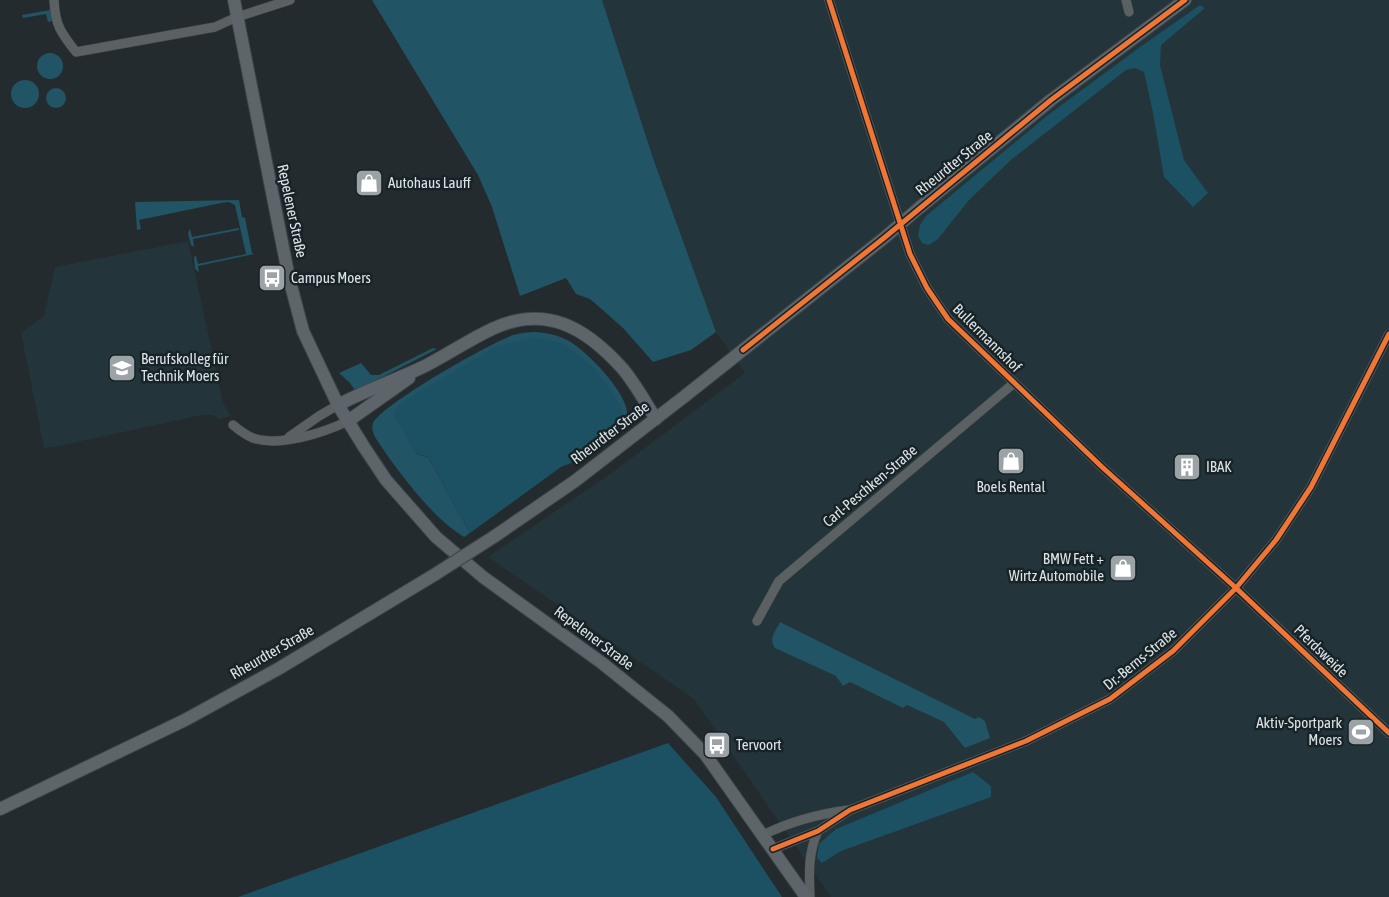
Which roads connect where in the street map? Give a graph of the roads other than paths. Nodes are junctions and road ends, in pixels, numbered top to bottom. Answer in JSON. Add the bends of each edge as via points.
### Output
{"nodes":[{"id":1,"x":54,"y":0,"type":"edge"},
{"id":2,"x":234,"y":0,"type":"edge"},
{"id":3,"x":290,"y":0,"type":"edge"},
{"id":4,"x":828,"y":0,"type":"edge"},
{"id":5,"x":1126,"y":0,"type":"edge"},
{"id":6,"x":1185,"y":0,"type":"edge"},
{"id":7,"x":1129,"y":12,"type":"dead end"},
{"id":8,"x":237,"y":17,"type":"junction"},
{"id":9,"x":1389,"y":334,"type":"edge"},
{"id":10,"x":424,"y":366,"type":"junction"},
{"id":11,"x":1014,"y":383,"type":"junction"},
{"id":12,"x":338,"y":405,"type":"junction"},
{"id":13,"x":656,"y":419,"type":"junction"},
{"id":14,"x":348,"y":421,"type":"junction"},
{"id":15,"x":233,"y":425,"type":"dead end"},
{"id":16,"x":287,"y":439,"type":"junction"},
{"id":17,"x":1236,"y":588,"type":"junction"},
{"id":18,"x":757,"y":620,"type":"dead end"},
{"id":19,"x":1389,"y":733,"type":"edge"},
{"id":20,"x":0,"y":809,"type":"edge"},
{"id":21,"x":850,"y":810,"type":"junction"},
{"id":22,"x":818,"y":830,"type":"junction"},
{"id":23,"x":764,"y":835,"type":"junction"},
{"id":24,"x":774,"y":849,"type":"junction"},
{"id":25,"x":808,"y":897,"type":"edge"}],
"edges":[{"from":1,"to":8,"type":"street","via":[[54,14],[61,34],[76,52],[215,26]]},
{"from":2,"to":8,"type":"main road","name":"Repelener Straße"},
{"from":3,"to":8,"type":"street"},
{"from":4,"to":11,"type":"street","name":"Bullermannshof","via":[[910,254],[948,319]]},
{"from":5,"to":7,"type":"street"},
{"from":6,"to":13,"type":"main road","name":"Rheurdter Straße","bridge":true,"via":[[1051,100]]},
{"from":8,"to":12,"type":"main road","name":"Repelener Straße","via":[[289,278],[303,330]]},
{"from":9,"to":17,"type":"street","name":"Dr.-Berns-Straße","via":[[1311,487],[1276,540]]},
{"from":10,"to":12,"type":"main road"},
{"from":10,"to":13,"type":"main road","via":[[511,322],[529,318],[559,321],[588,336],[623,368]]},
{"from":10,"to":14,"type":"main road"},
{"from":11,"to":17,"type":"street","name":"Bullermannshof"},
{"from":11,"to":18,"type":"street","name":"Carl-Peschken-Straße","via":[[778,581]]},
{"from":12,"to":14,"type":"main road","name":"Repelener Straße"},
{"from":12,"to":16,"type":"street"},
{"from":13,"to":20,"type":"main road","name":"Rheurdter Straße","bridge":true,"via":[[575,481],[495,536],[278,669],[185,720]]},
{"from":14,"to":16,"type":"street","via":[[327,430]]},
{"from":14,"to":23,"type":"main road","name":"Repelener Straße","via":[[386,480],[436,537],[482,577],[602,663],[668,716],[705,754]]},
{"from":15,"to":16,"type":"street","via":[[252,438]]},
{"from":17,"to":19,"type":"street","name":"Pferdsweide"},
{"from":17,"to":21,"type":"street","name":"Dr.-Berns-Straße","via":[[1173,651],[1110,699],[1026,742]]},
{"from":21,"to":22,"type":"street","name":"Dr.-Berns-Straße"},
{"from":21,"to":23,"type":"street","name":"Dr.-Berns-Straße","via":[[827,813]]},
{"from":22,"to":24,"type":"street","name":"Dr.-Berns-Straße"},
{"from":22,"to":25,"type":"street","via":[[809,862]]},
{"from":23,"to":24,"type":"main road","name":"Repelener Straße"},
{"from":24,"to":25,"type":"main road","name":"Repelener Straße"}]}
